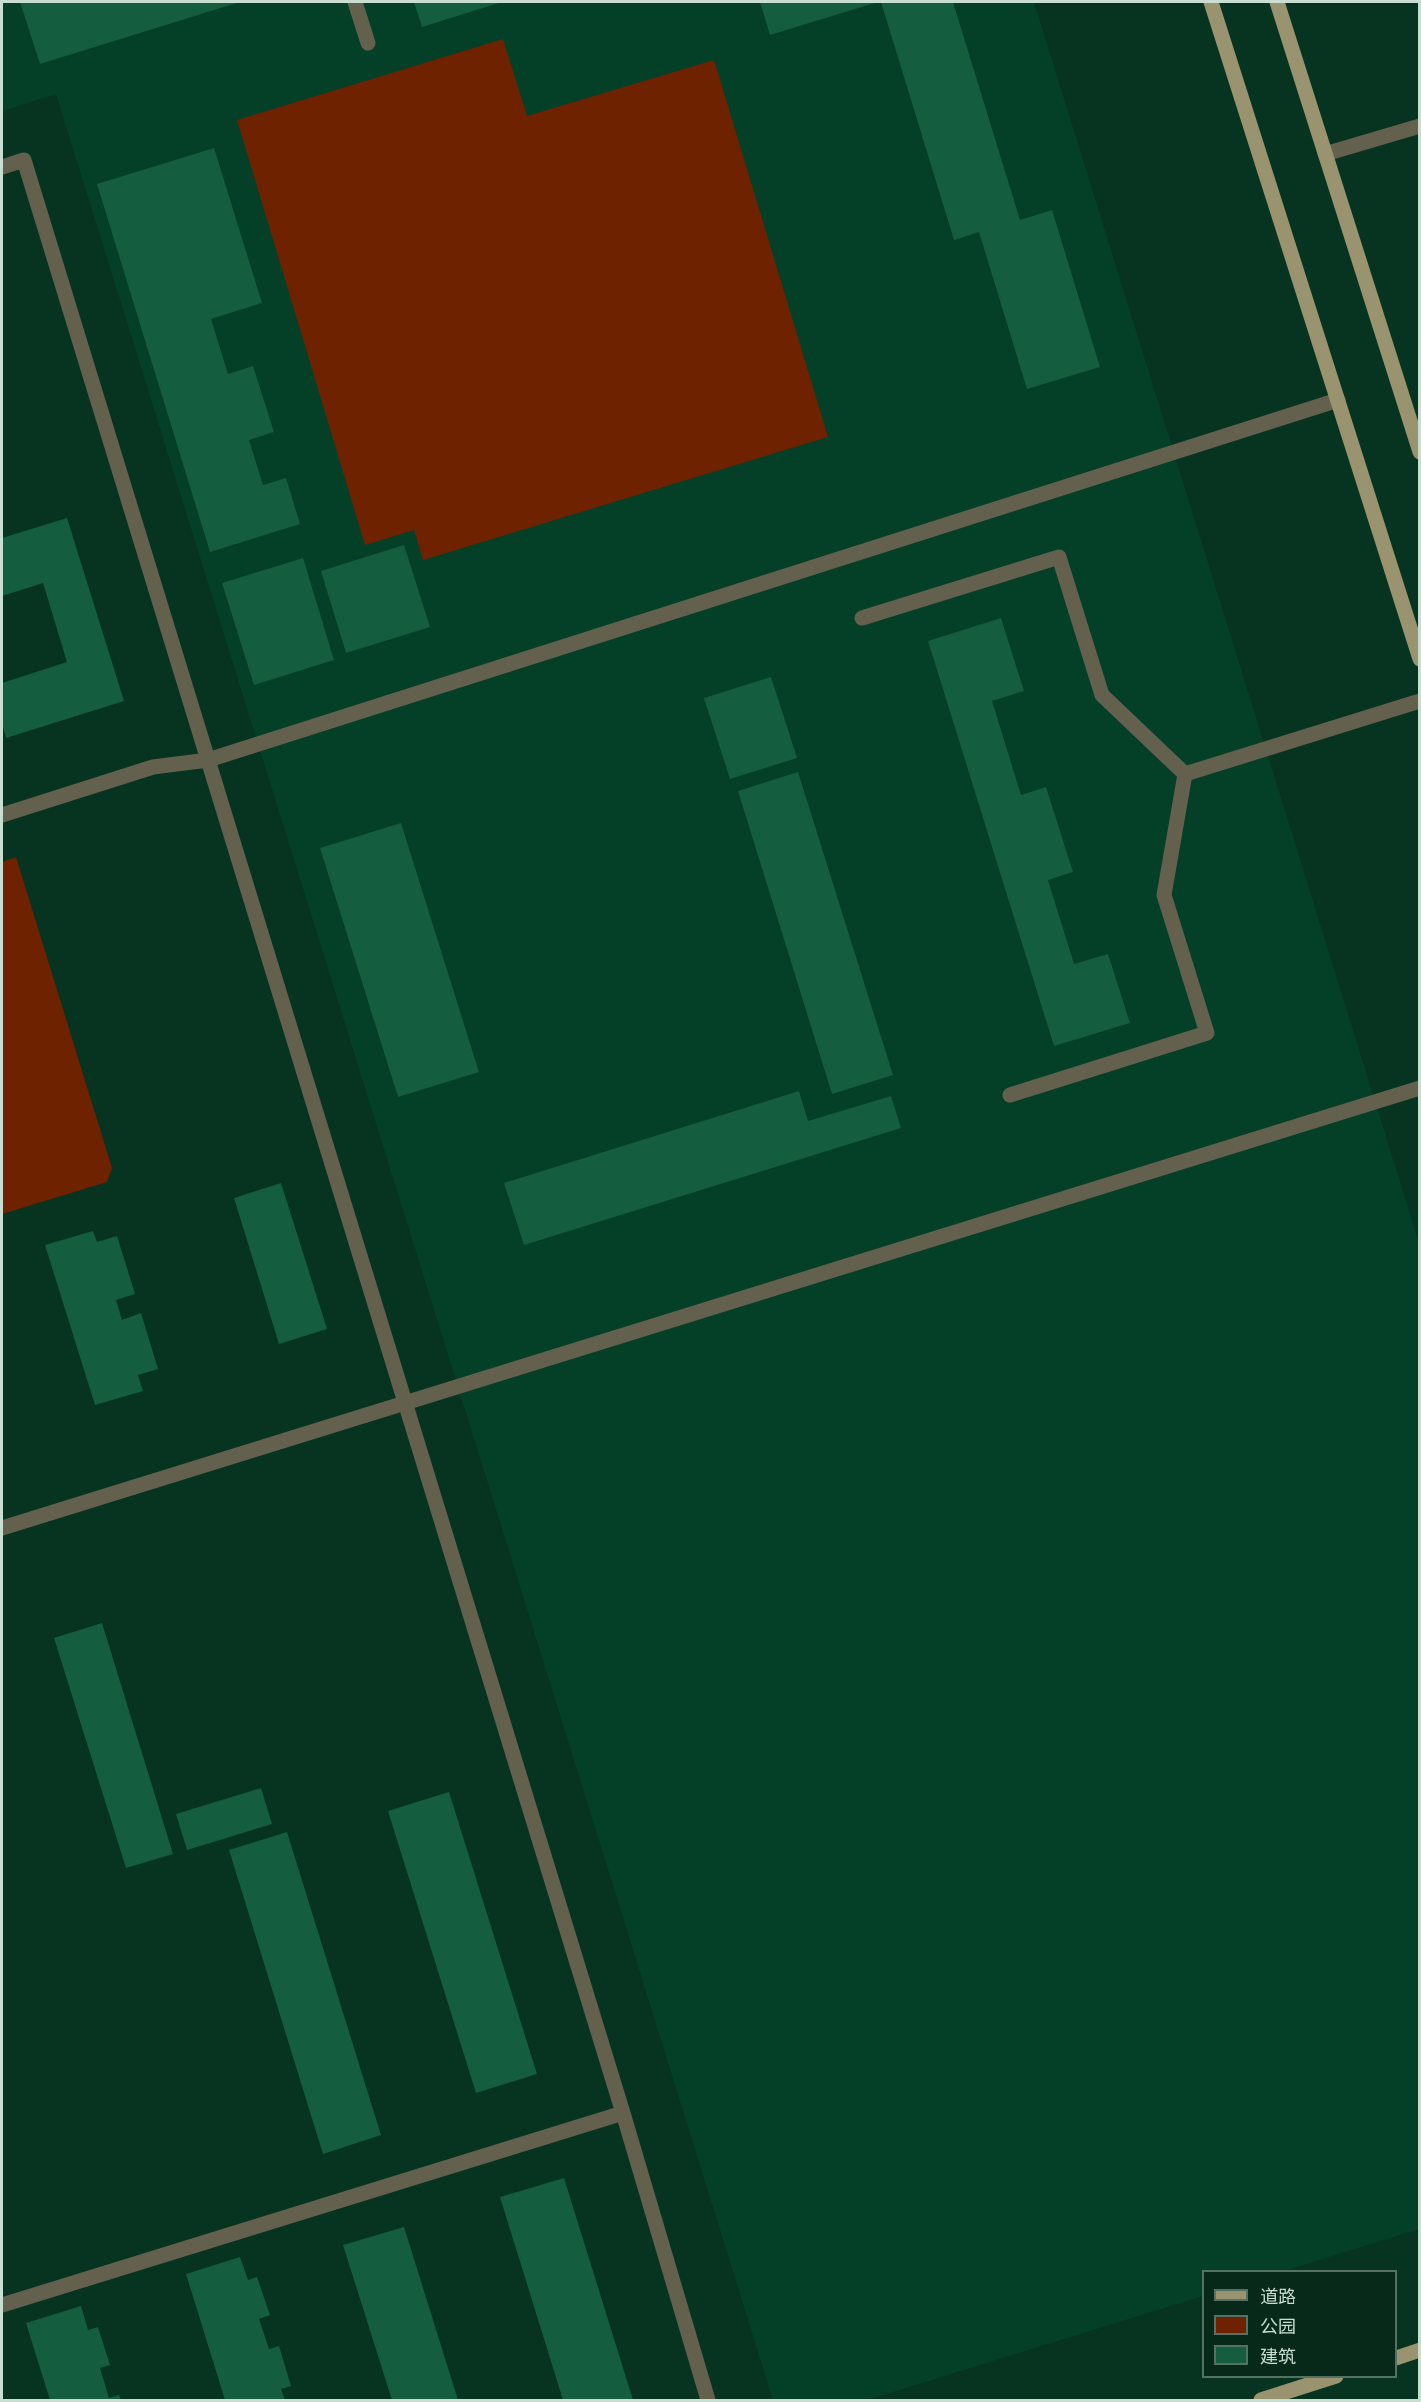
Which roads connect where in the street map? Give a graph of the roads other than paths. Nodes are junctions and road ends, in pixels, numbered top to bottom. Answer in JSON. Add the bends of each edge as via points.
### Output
{"nodes":[{"id":1,"x":355,"y":2,"type":"edge"},
{"id":2,"x":1211,"y":2,"type":"edge"},
{"id":3,"x":1277,"y":2,"type":"edge"},
{"id":4,"x":368,"y":43,"type":"dead end"},
{"id":5,"x":1419,"y":126,"type":"edge"},
{"id":6,"x":1325,"y":154,"type":"junction"},
{"id":7,"x":2,"y":167,"type":"edge"},
{"id":8,"x":1338,"y":400,"type":"junction"},
{"id":9,"x":1419,"y":452,"type":"edge"},
{"id":10,"x":862,"y":618,"type":"dead end"},
{"id":11,"x":1419,"y":659,"type":"edge"},
{"id":12,"x":1419,"y":701,"type":"edge"},
{"id":13,"x":208,"y":760,"type":"junction"},
{"id":14,"x":1185,"y":774,"type":"junction"},
{"id":15,"x":2,"y":815,"type":"edge"},
{"id":16,"x":1419,"y":1088,"type":"edge"},
{"id":17,"x":1010,"y":1095,"type":"dead end"},
{"id":18,"x":405,"y":1402,"type":"junction"},
{"id":19,"x":2,"y":1528,"type":"edge"},
{"id":20,"x":623,"y":2113,"type":"junction"},
{"id":21,"x":2,"y":2306,"type":"edge"},
{"id":22,"x":1419,"y":2350,"type":"edge"},
{"id":23,"x":1397,"y":2357,"type":"edge"},
{"id":24,"x":1330,"y":2378,"type":"edge"},
{"id":25,"x":708,"y":2400,"type":"edge"},
{"id":26,"x":1261,"y":2400,"type":"edge"}],
"edges":[{"from":1,"to":4,"type":"lane"},
{"from":2,"to":8,"type":"main road"},
{"from":3,"to":6,"type":"main road"},
{"from":5,"to":6,"type":"lane"},
{"from":6,"to":9,"type":"main road"},
{"from":7,"to":13,"type":"lane","via":[[24,160]]},
{"from":8,"to":11,"type":"main road"},
{"from":8,"to":13,"type":"lane"},
{"from":10,"to":14,"type":"lane","via":[[1059,557],[1102,695]]},
{"from":12,"to":14,"type":"lane"},
{"from":13,"to":15,"type":"lane","via":[[153,767]]},
{"from":13,"to":18,"type":"lane"},
{"from":14,"to":17,"type":"lane","via":[[1164,895],[1207,1033]]},
{"from":16,"to":18,"type":"lane"},
{"from":18,"to":19,"type":"lane"},
{"from":18,"to":20,"type":"lane"},
{"from":20,"to":21,"type":"lane"},
{"from":20,"to":25,"type":"lane"},
{"from":22,"to":23,"type":"main road"},
{"from":24,"to":26,"type":"main road"}]}
